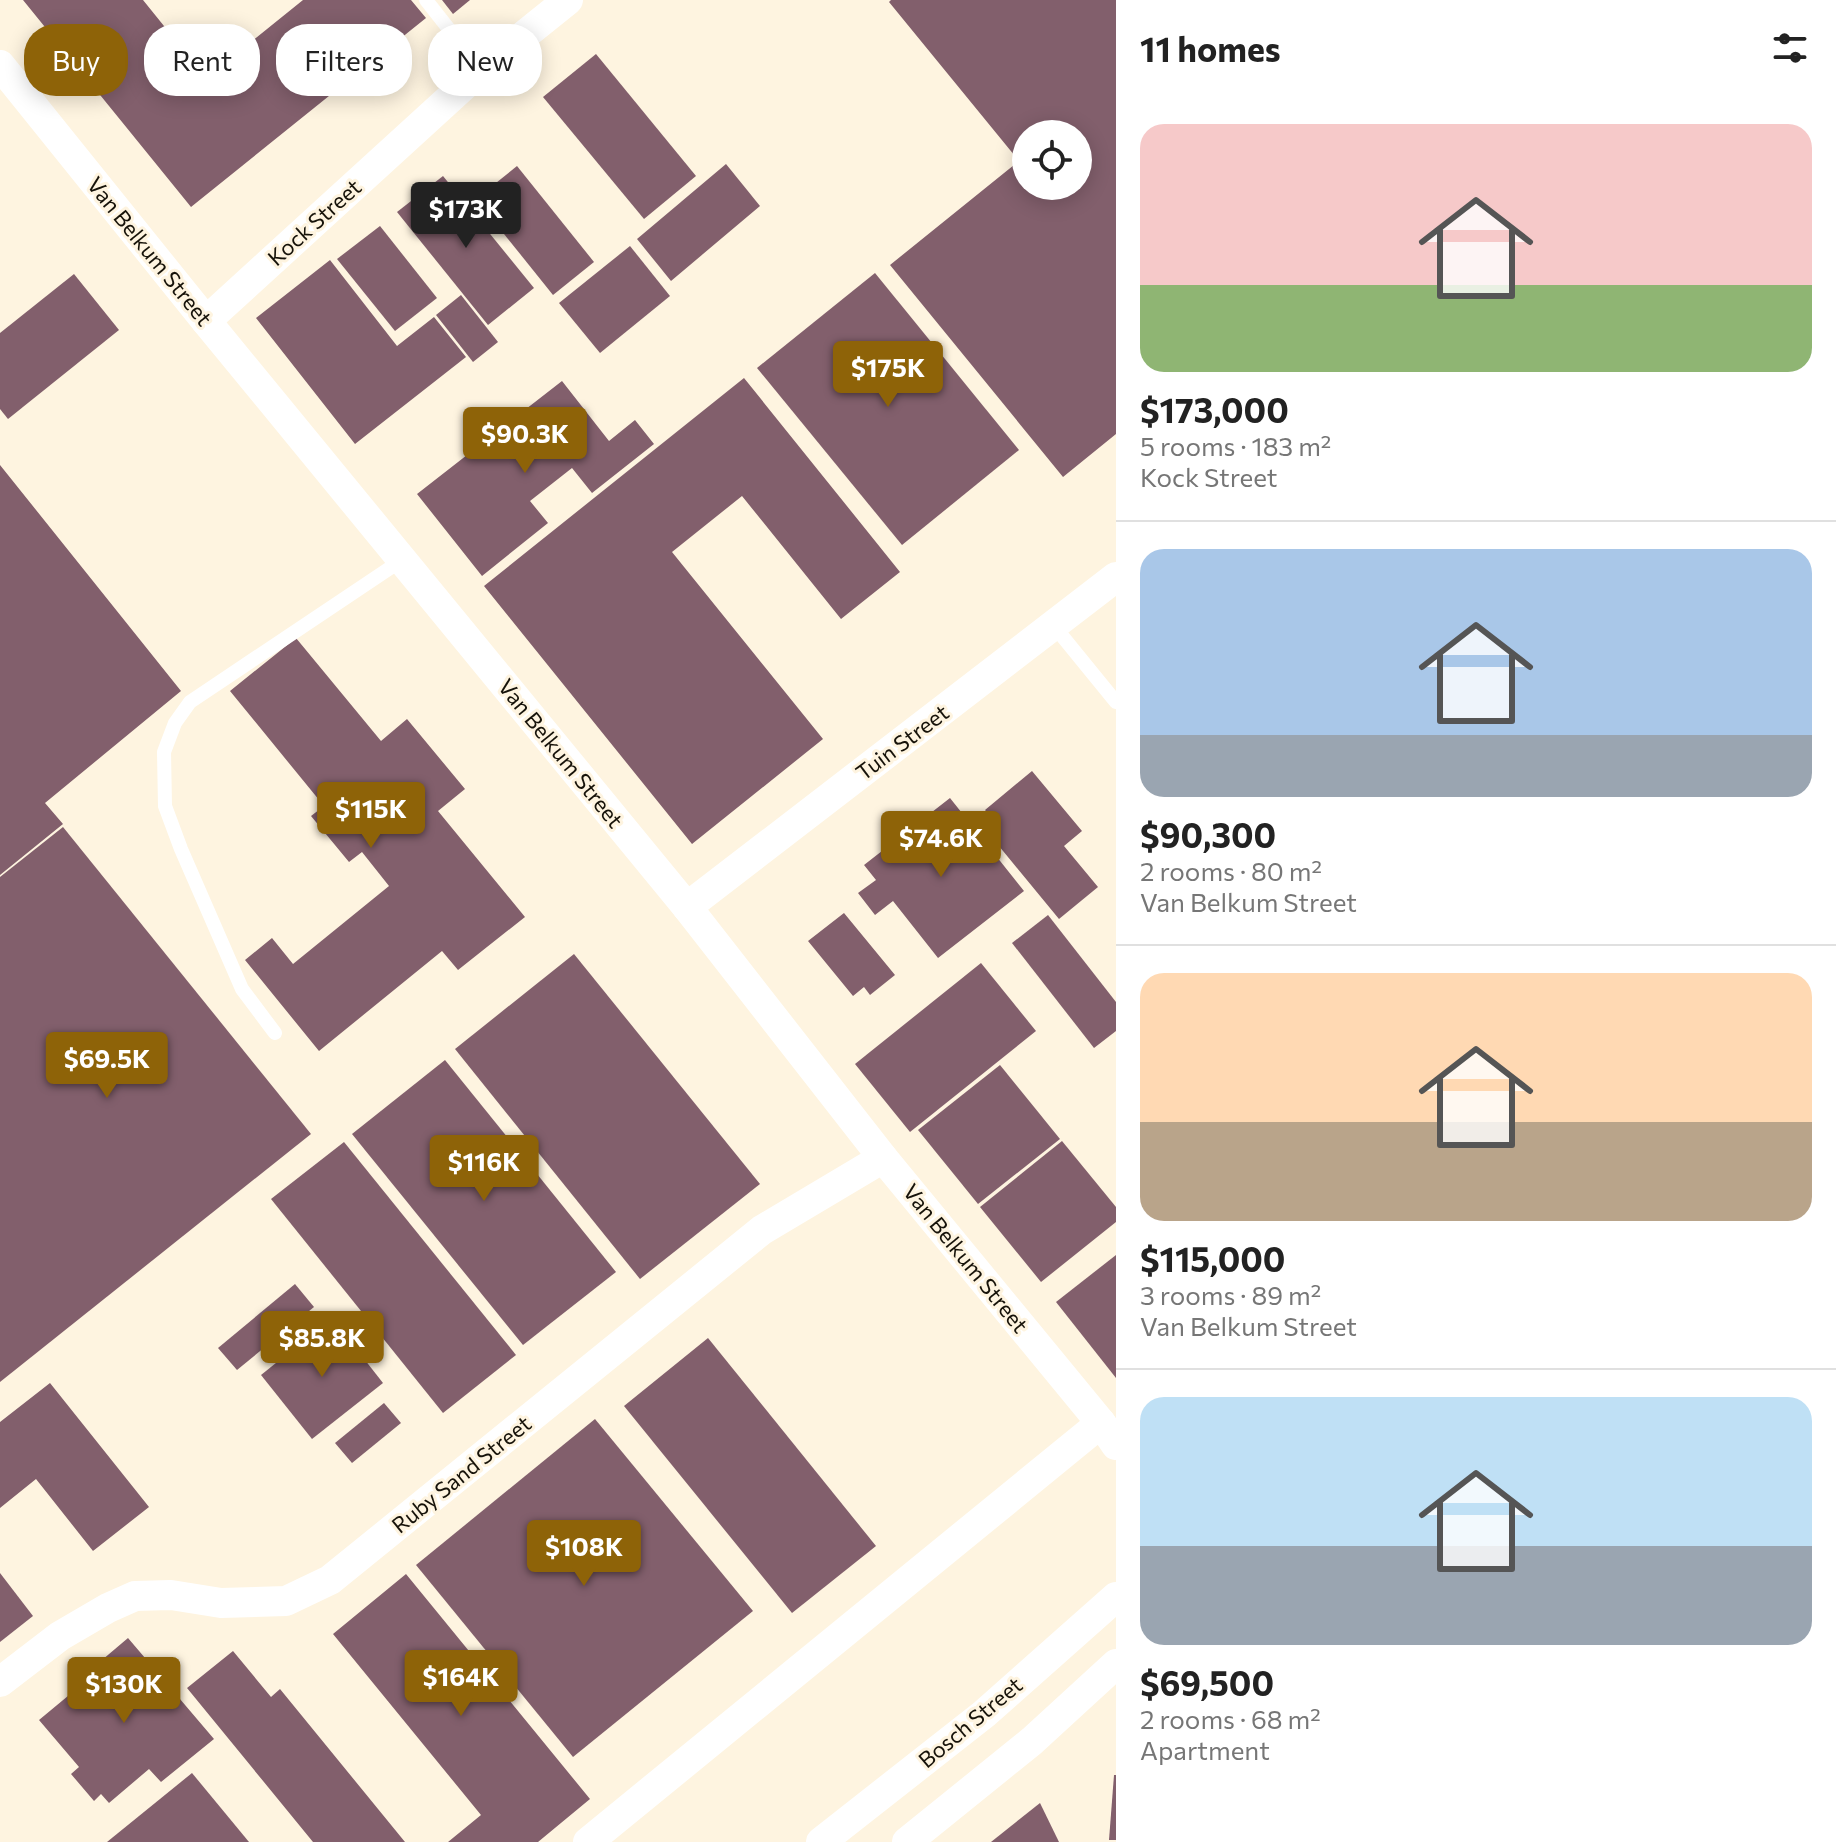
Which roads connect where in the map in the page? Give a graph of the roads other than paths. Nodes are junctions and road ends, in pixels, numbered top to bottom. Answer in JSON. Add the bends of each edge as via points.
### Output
{"nodes":[{"id":1,"x":426,"y":0,"type":"edge"},
{"id":2,"x":568,"y":0,"type":"edge"},
{"id":3,"x":445,"y":24,"type":"edge"},
{"id":4,"x":538,"y":24,"type":"edge"},
{"id":5,"x":0,"y":65,"type":"edge"},
{"id":6,"x":453,"y":96,"type":"edge"},
{"id":7,"x":206,"y":321,"type":"junction"},
{"id":8,"x":402,"y":560,"type":"junction"},
{"id":9,"x":1116,"y":577,"type":"edge"},
{"id":10,"x":1054,"y":626,"type":"junction"},
{"id":11,"x":1116,"y":702,"type":"edge"},
{"id":12,"x":687,"y":907,"type":"junction"},
{"id":13,"x":275,"y":1033,"type":"dead end"},
{"id":14,"x":883,"y":1158,"type":"junction"},
{"id":15,"x":1108,"y":1434,"type":"edge"},
{"id":16,"x":1116,"y":1597,"type":"edge"},
{"id":17,"x":1116,"y":1664,"type":"edge"},
{"id":18,"x":0,"y":1682,"type":"edge"},
{"id":19,"x":588,"y":1842,"type":"edge"},
{"id":20,"x":821,"y":1842,"type":"edge"},
{"id":21,"x":907,"y":1842,"type":"edge"}],
"edges":[{"from":1,"to":3,"type":"lane"},
{"from":2,"to":4,"type":"street","name":"Kock Street"},
{"from":5,"to":7,"type":"street","name":"Van Belkum Street"},
{"from":6,"to":7,"type":"street","name":"Kock Street"},
{"from":7,"to":8,"type":"street","name":"Van Belkum Street"},
{"from":8,"to":12,"type":"street","name":"Van Belkum Street"},
{"from":8,"to":13,"type":"lane","via":[[190,702],[164,752],[165,806],[181,849],[242,989]]},
{"from":9,"to":10,"type":"street","name":"Tuin Street"},
{"from":10,"to":11,"type":"lane"},
{"from":10,"to":12,"type":"street","name":"Tuin Street"},
{"from":12,"to":14,"type":"street","name":"Van Belkum Street"},
{"from":14,"to":15,"type":"street","name":"Van Belkum Street"},
{"from":14,"to":18,"type":"street","name":"Ruby Sand Street","via":[[762,1230],[330,1580],[286,1601],[221,1603],[135,1596],[60,1636]]},
{"from":15,"to":19,"type":"street"},
{"from":16,"to":20,"type":"street","name":"Bosch Street","via":[[984,1714]]},
{"from":17,"to":21,"type":"street","via":[[1032,1741]]}]}
